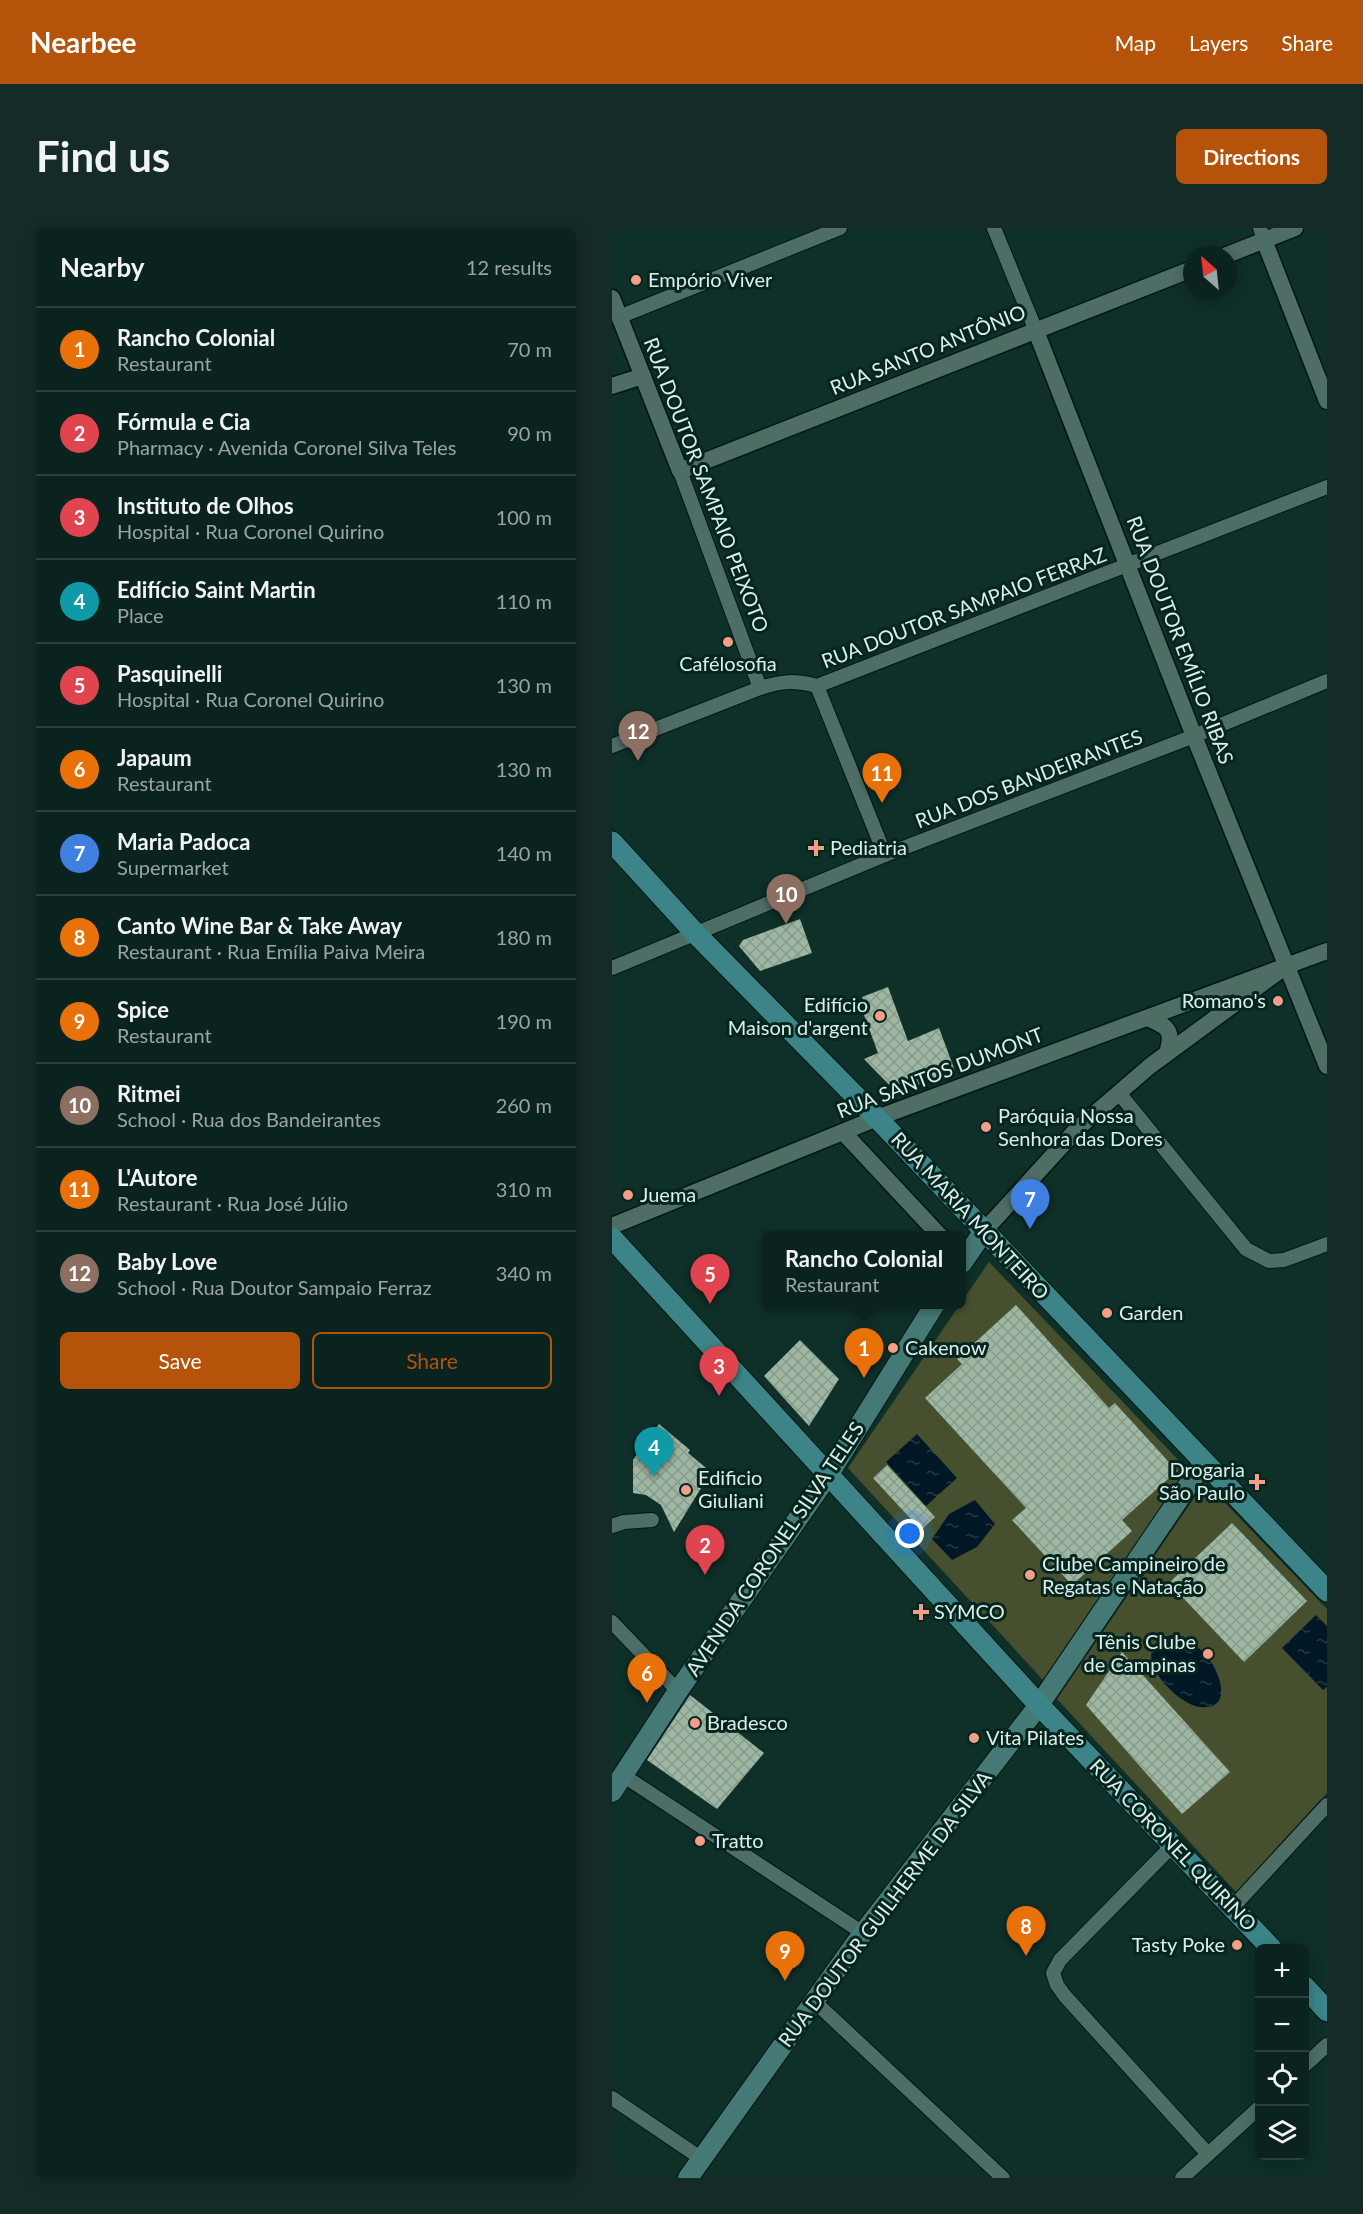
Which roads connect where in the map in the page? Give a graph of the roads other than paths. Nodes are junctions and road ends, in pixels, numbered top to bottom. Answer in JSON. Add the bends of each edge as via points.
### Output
{"nodes":[{"id":1,"x":840,"y":228,"type":"edge"},
{"id":2,"x":994,"y":228,"type":"edge"},
{"id":3,"x":1295,"y":228,"type":"edge"},
{"id":4,"x":1262,"y":234,"type":"edge"},
{"id":5,"x":1237,"y":249,"type":"edge"},
{"id":6,"x":1183,"y":273,"type":"edge"},
{"id":7,"x":612,"y":298,"type":"edge"},
{"id":8,"x":619,"y":317,"type":"junction"},
{"id":9,"x":1036,"y":331,"type":"junction"},
{"id":10,"x":643,"y":376,"type":"junction"},
{"id":11,"x":612,"y":386,"type":"edge"},
{"id":12,"x":1327,"y":401,"type":"edge"},
{"id":13,"x":680,"y":471,"type":"junction"},
{"id":14,"x":1327,"y":487,"type":"edge"},
{"id":15,"x":1128,"y":565,"type":"junction"},
{"id":16,"x":1327,"y":681,"type":"edge"},
{"id":17,"x":817,"y":686,"type":"junction"},
{"id":18,"x":760,"y":688,"type":"junction"},
{"id":19,"x":1194,"y":736,"type":"junction"},
{"id":20,"x":612,"y":746,"type":"edge"},
{"id":21,"x":612,"y":842,"type":"edge"},
{"id":22,"x":885,"y":855,"type":"junction"},
{"id":23,"x":696,"y":934,"type":"junction"},
{"id":24,"x":1327,"y":951,"type":"edge"},
{"id":25,"x":1286,"y":966,"type":"junction"},
{"id":26,"x":612,"y":968,"type":"edge"},
{"id":27,"x":1147,"y":1018,"type":"junction"},
{"id":28,"x":1167,"y":1053,"type":"junction"},
{"id":29,"x":1327,"y":1066,"type":"edge"},
{"id":30,"x":1119,"y":1093,"type":"junction"},
{"id":31,"x":877,"y":1118,"type":"junction"},
{"id":32,"x":843,"y":1132,"type":"junction"},
{"id":33,"x":612,"y":1226,"type":"edge"},
{"id":34,"x":935,"y":1231,"type":"edge"},
{"id":35,"x":984,"y":1231,"type":"junction"},
{"id":36,"x":612,"y":1238,"type":"edge"},
{"id":37,"x":1327,"y":1244,"type":"edge"},
{"id":38,"x":966,"y":1256,"type":"edge"},
{"id":39,"x":933,"y":1309,"type":"edge"},
{"id":40,"x":1204,"y":1462,"type":"junction"},
{"id":41,"x":829,"y":1474,"type":"junction"},
{"id":42,"x":652,"y":1520,"type":"dead end"},
{"id":43,"x":612,"y":1526,"type":"edge"},
{"id":44,"x":1327,"y":1591,"type":"edge"},
{"id":45,"x":612,"y":1622,"type":"edge"},
{"id":46,"x":678,"y":1691,"type":"junction"},
{"id":47,"x":1039,"y":1705,"type":"junction"},
{"id":48,"x":617,"y":1784,"type":"edge"},
{"id":49,"x":1327,"y":1804,"type":"edge"},
{"id":50,"x":1173,"y":1845,"type":"junction"},
{"id":51,"x":1233,"y":1906,"type":"junction"},
{"id":52,"x":863,"y":1933,"type":"junction"},
{"id":53,"x":1267,"y":1944,"type":"edge"},
{"id":54,"x":1309,"y":1991,"type":"edge"},
{"id":55,"x":814,"y":2001,"type":"junction"},
{"id":56,"x":1327,"y":2011,"type":"edge"},
{"id":57,"x":1327,"y":2045,"type":"edge"},
{"id":58,"x":1309,"y":2062,"type":"edge"},
{"id":59,"x":612,"y":2098,"type":"edge"},
{"id":60,"x":1255,"y":2112,"type":"edge"},
{"id":61,"x":1208,"y":2154,"type":"junction"},
{"id":62,"x":702,"y":2159,"type":"junction"},
{"id":63,"x":688,"y":2178,"type":"edge"},
{"id":64,"x":1003,"y":2178,"type":"edge"},
{"id":65,"x":1182,"y":2178,"type":"edge"}],
"edges":[{"from":1,"to":8,"type":"street"},
{"from":2,"to":9,"type":"street","name":"RUA DOUTOR EMÍLIO RIBAS"},
{"from":3,"to":4,"type":"street"},
{"from":4,"to":5,"type":"street"},
{"from":4,"to":12,"type":"street"},
{"from":6,"to":9,"type":"street","name":"RUA SANTO ANTÔNIO"},
{"from":7,"to":8,"type":"street","name":"RUA DOUTOR SAMPAIO PEIXOTO"},
{"from":8,"to":10,"type":"street","name":"RUA DOUTOR SAMPAIO PEIXOTO"},
{"from":9,"to":13,"type":"street","name":"RUA SANTO ANTÔNIO"},
{"from":9,"to":15,"type":"street","name":"RUA DOUTOR EMÍLIO RIBAS"},
{"from":10,"to":11,"type":"street"},
{"from":10,"to":13,"type":"street","name":"RUA DOUTOR SAMPAIO PEIXOTO"},
{"from":13,"to":18,"type":"street","name":"RUA DOUTOR SAMPAIO PEIXOTO"},
{"from":14,"to":15,"type":"street","name":"RUA DOUTOR SAMPAIO FERRAZ"},
{"from":15,"to":17,"type":"street","name":"RUA DOUTOR SAMPAIO FERRAZ"},
{"from":15,"to":19,"type":"street","name":"RUA DOUTOR EMÍLIO RIBAS"},
{"from":16,"to":19,"type":"street","name":"RUA DOS BANDEIRANTES"},
{"from":17,"to":18,"type":"street","name":"RUA DOUTOR SAMPAIO FERRAZ","via":[[790,681]]},
{"from":17,"to":22,"type":"street"},
{"from":18,"to":20,"type":"street","name":"RUA DOUTOR SAMPAIO FERRAZ"},
{"from":19,"to":22,"type":"street","name":"RUA DOS BANDEIRANTES"},
{"from":19,"to":25,"type":"street","name":"RUA DOUTOR EMÍLIO RIBAS"},
{"from":21,"to":23,"type":"main road","name":"RUA MARIA MONTEIRO"},
{"from":22,"to":23,"type":"street","name":"RUA DOS BANDEIRANTES"},
{"from":23,"to":26,"type":"street","name":"RUA DOS BANDEIRANTES"},
{"from":23,"to":31,"type":"main road","name":"RUA MARIA MONTEIRO"},
{"from":24,"to":25,"type":"street"},
{"from":25,"to":27,"type":"street","name":"RUA SANTOS DUMONT"},
{"from":25,"to":28,"type":"street"},
{"from":25,"to":29,"type":"street","name":"RUA DOUTOR EMÍLIO RIBAS"},
{"from":27,"to":28,"type":"street","via":[[1168,1032],[1171,1039]]},
{"from":27,"to":31,"type":"street","name":"RUA SANTOS DUMONT"},
{"from":28,"to":30,"type":"street"},
{"from":30,"to":35,"type":"street","via":[[1078,1128]]},
{"from":30,"to":37,"type":"street","via":[[1246,1249],[1269,1261],[1284,1260]]},
{"from":31,"to":32,"type":"street","name":"RUA SANTOS DUMONT"},
{"from":31,"to":35,"type":"main road","name":"RUA MARIA MONTEIRO"},
{"from":32,"to":33,"type":"street","name":"RUA SANTOS DUMONT"},
{"from":32,"to":34,"type":"street"},
{"from":35,"to":38,"type":"main road"},
{"from":35,"to":40,"type":"main road","name":"RUA MARIA MONTEIRO"},
{"from":36,"to":41,"type":"main road","name":"RUA CORONEL QUIRINO"},
{"from":39,"to":41,"type":"main road","name":"AVENIDA CORONEL SILVA TELES"},
{"from":40,"to":44,"type":"main road","name":"RUA MARIA MONTEIRO"},
{"from":40,"to":47,"type":"main road","name":"RUA DOUTOR GUILHERME DA SILVA"},
{"from":41,"to":46,"type":"main road","name":"AVENIDA CORONEL SILVA TELES"},
{"from":41,"to":47,"type":"main road","name":"RUA CORONEL QUIRINO"},
{"from":42,"to":43,"type":"street"},
{"from":45,"to":46,"type":"street"},
{"from":46,"to":48,"type":"main road","name":"AVENIDA CORONEL SILVA TELES"},
{"from":47,"to":50,"type":"main road","name":"RUA CORONEL QUIRINO"},
{"from":47,"to":52,"type":"main road","name":"RUA DOUTOR GUILHERME DA SILVA"},
{"from":48,"to":52,"type":"street"},
{"from":49,"to":51,"type":"street"},
{"from":50,"to":51,"type":"main road","name":"RUA CORONEL QUIRINO"},
{"from":50,"to":61,"type":"street","via":[[1060,1960],[1053,1973],[1065,1996]]},
{"from":51,"to":53,"type":"main road","name":"RUA CORONEL QUIRINO"},
{"from":52,"to":55,"type":"main road","name":"RUA DOUTOR GUILHERME DA SILVA"},
{"from":54,"to":56,"type":"main road"},
{"from":55,"to":62,"type":"main road","name":"RUA DOUTOR GUILHERME DA SILVA"},
{"from":55,"to":64,"type":"street"},
{"from":57,"to":58,"type":"street"},
{"from":59,"to":62,"type":"street"},
{"from":60,"to":61,"type":"street"},
{"from":61,"to":65,"type":"street"},
{"from":62,"to":63,"type":"main road","name":"RUA DOUTOR GUILHERME DA SILVA"}]}
